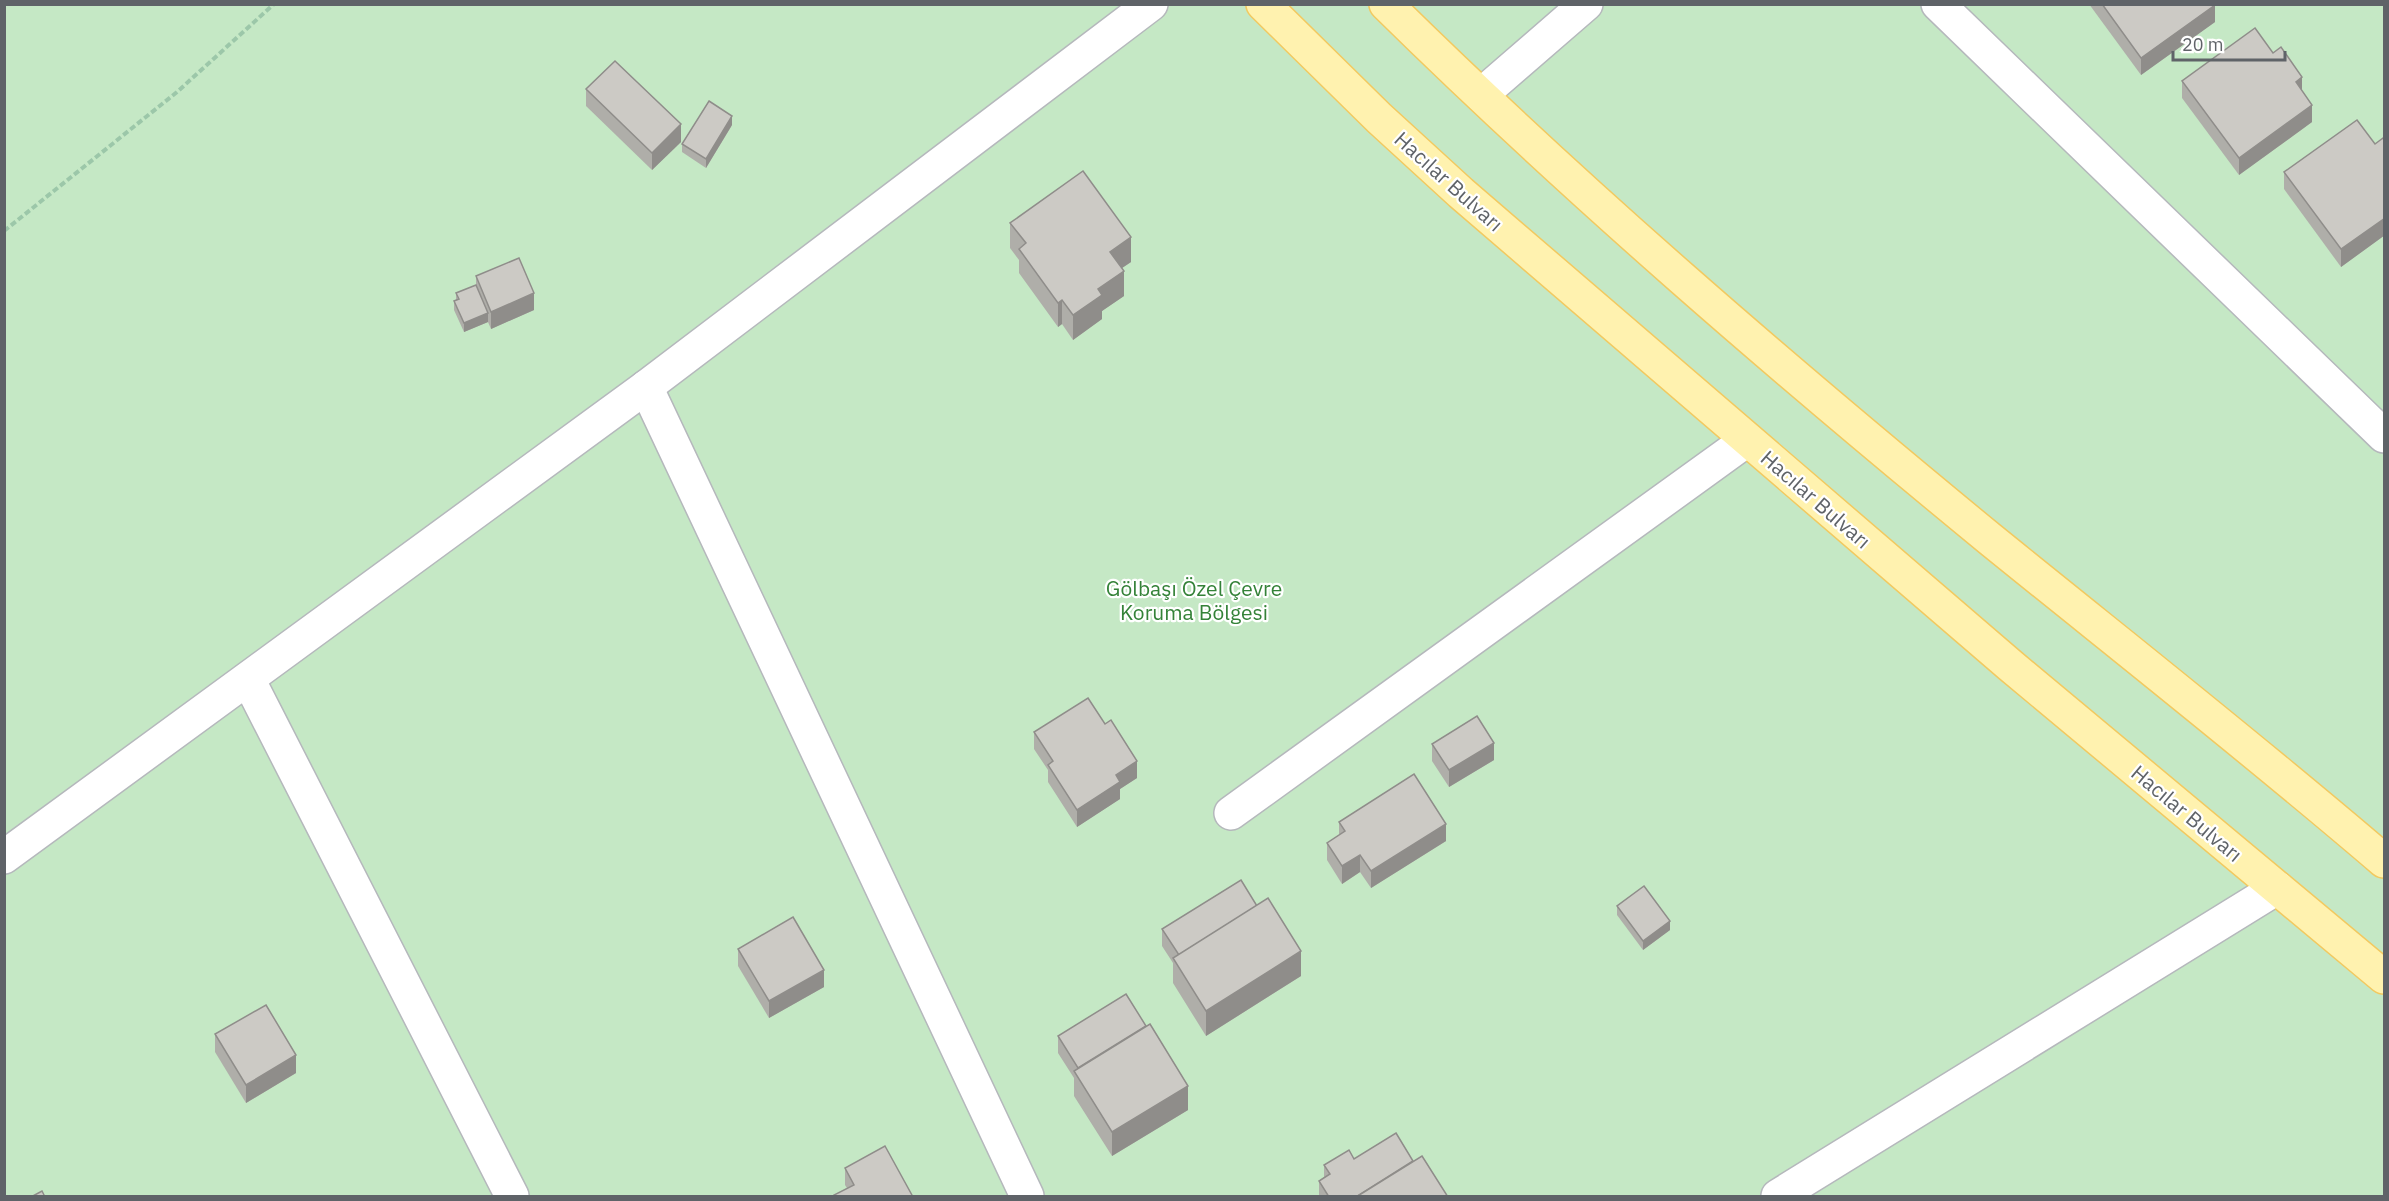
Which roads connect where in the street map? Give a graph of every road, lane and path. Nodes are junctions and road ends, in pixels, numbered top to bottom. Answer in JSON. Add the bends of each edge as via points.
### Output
{"nodes":[{"id":1,"x":274,"y":4,"type":"edge"},
{"id":2,"x":1151,"y":4,"type":"edge"},
{"id":3,"x":1263,"y":4,"type":"edge"},
{"id":4,"x":1386,"y":4,"type":"edge"},
{"id":5,"x":1586,"y":4,"type":"edge"},
{"id":6,"x":1938,"y":4,"type":"edge"},
{"id":7,"x":1481,"y":95,"type":"junction"},
{"id":8,"x":4,"y":231,"type":"edge"},
{"id":9,"x":646,"y":387,"type":"junction"},
{"id":10,"x":2385,"y":436,"type":"edge"},
{"id":11,"x":1747,"y":440,"type":"junction"},
{"id":12,"x":248,"y":679,"type":"junction"},
{"id":13,"x":1231,"y":813,"type":"dead end"},
{"id":14,"x":2381,"y":853,"type":"edge"},
{"id":15,"x":4,"y":857,"type":"edge"},
{"id":16,"x":2277,"y":888,"type":"junction"},
{"id":17,"x":2385,"y":977,"type":"edge"},
{"id":18,"x":512,"y":1197,"type":"edge"},
{"id":19,"x":1027,"y":1197,"type":"edge"},
{"id":20,"x":1778,"y":1197,"type":"edge"}],
"edges":[{"from":1,"to":8,"type":"path","via":[[177,92]]},
{"from":2,"to":9,"type":"street"},
{"from":3,"to":11,"type":"main road","name":"Hacılar Bulvarı","via":[[1461,193]]},
{"from":4,"to":7,"type":"main road"},
{"from":5,"to":7,"type":"street"},
{"from":6,"to":10,"type":"street"},
{"from":7,"to":14,"type":"main road","via":[[1615,219],[1854,424]]},
{"from":9,"to":12,"type":"street"},
{"from":9,"to":19,"type":"street"},
{"from":11,"to":13,"type":"street"},
{"from":11,"to":16,"type":"main road","name":"Hacılar Bulvarı"},
{"from":12,"to":15,"type":"street"},
{"from":12,"to":18,"type":"street"},
{"from":16,"to":17,"type":"main road","name":"Hacılar Bulvarı"},
{"from":16,"to":20,"type":"street"}]}
